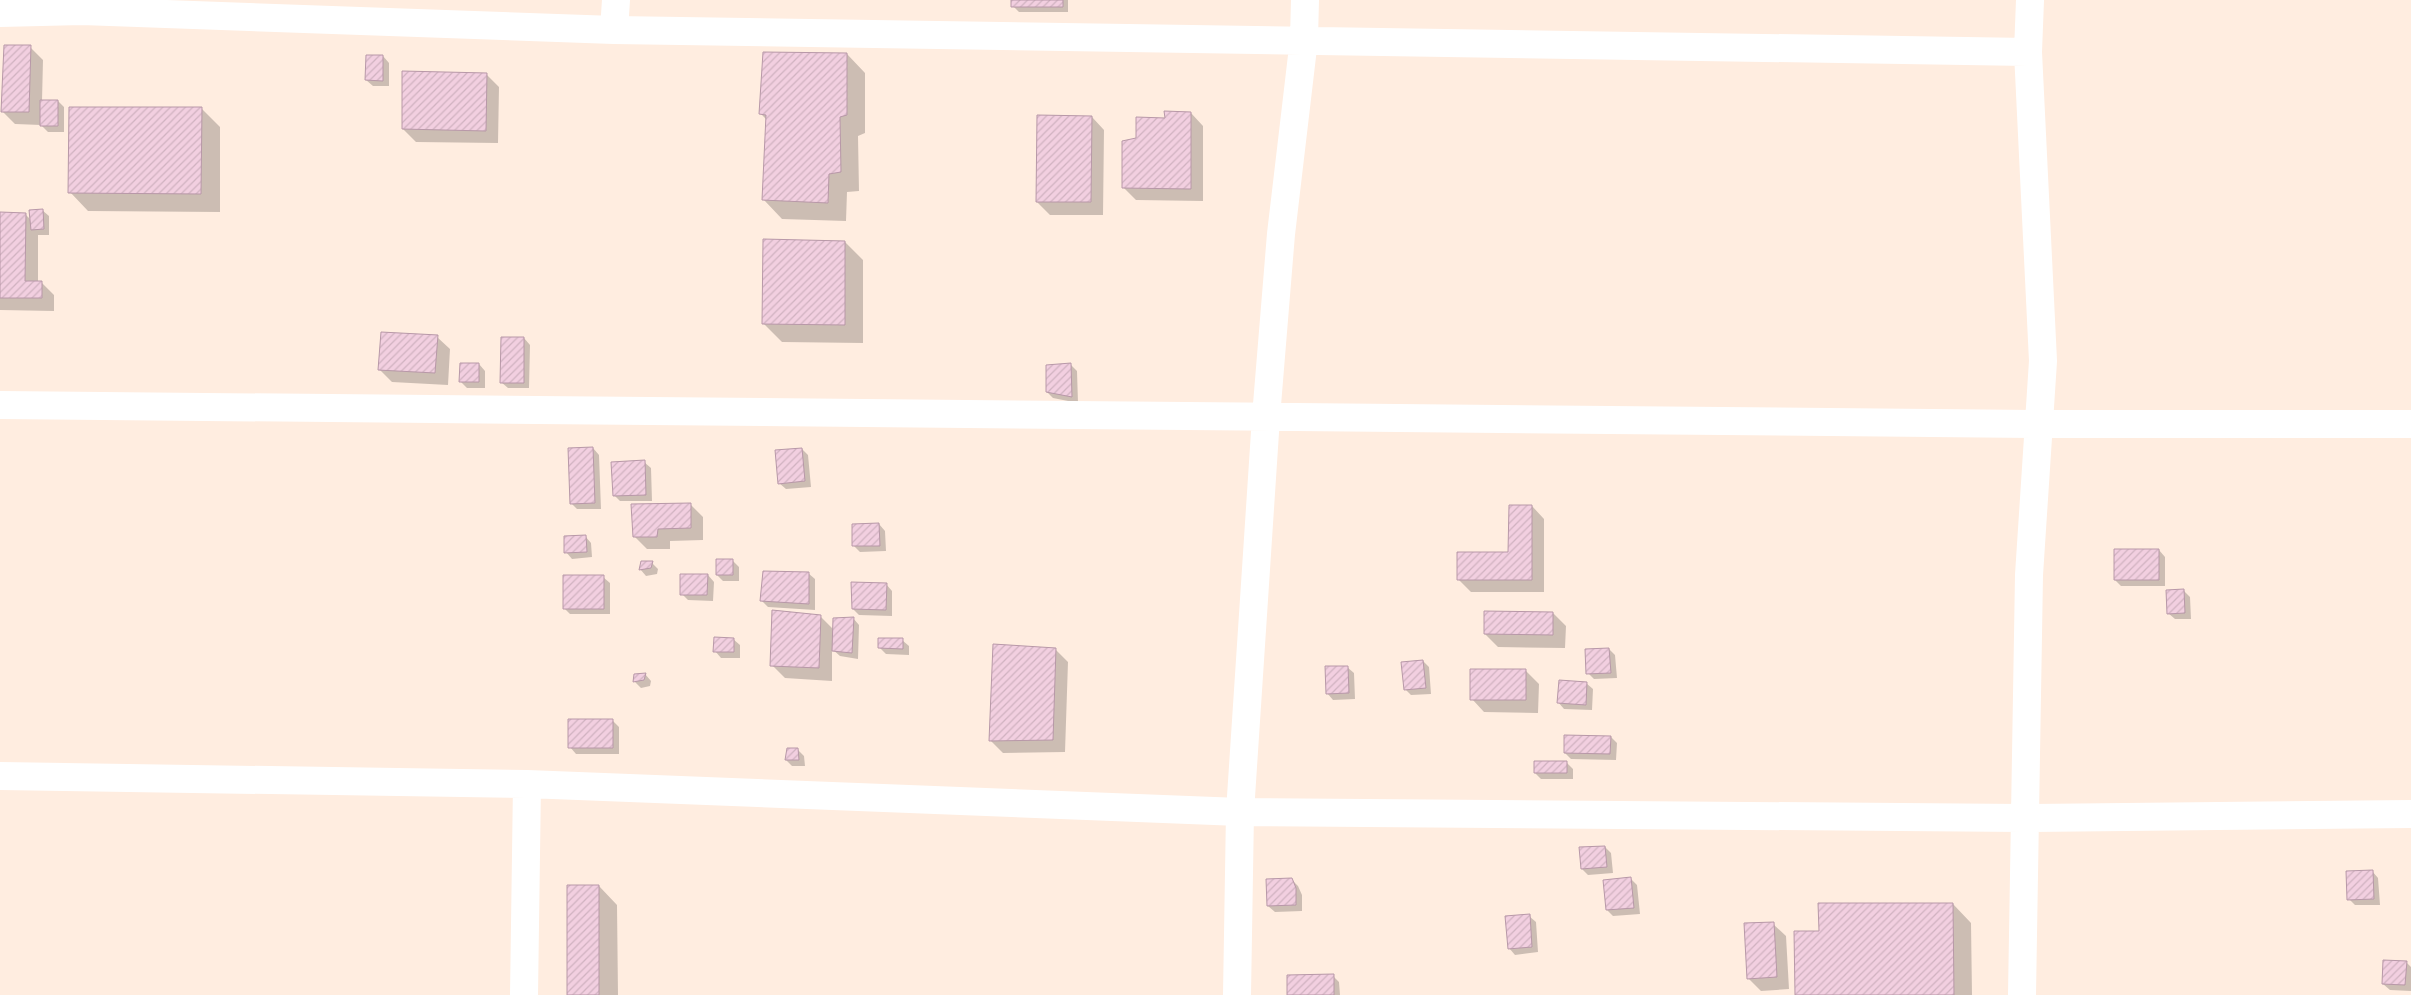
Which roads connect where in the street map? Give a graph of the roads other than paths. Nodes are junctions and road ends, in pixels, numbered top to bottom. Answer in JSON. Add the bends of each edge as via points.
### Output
{"nodes":[{"id":1,"x":616,"y":0,"type":"edge"},
{"id":2,"x":1306,"y":0,"type":"edge"},
{"id":3,"x":2030,"y":0,"type":"edge"},
{"id":4,"x":82,"y":6,"type":"edge"},
{"id":5,"x":0,"y":13,"type":"edge"},
{"id":6,"x":614,"y":30,"type":"junction"},
{"id":7,"x":1304,"y":39,"type":"junction"},
{"id":8,"x":2028,"y":52,"type":"junction"},
{"id":9,"x":0,"y":405,"type":"edge"},
{"id":10,"x":1266,"y":417,"type":"junction"},
{"id":11,"x":2039,"y":424,"type":"junction"},
{"id":12,"x":2411,"y":424,"type":"edge"},
{"id":13,"x":0,"y":776,"type":"edge"},
{"id":14,"x":527,"y":784,"type":"junction"},
{"id":15,"x":1240,"y":812,"type":"junction"},
{"id":16,"x":2411,"y":814,"type":"edge"},
{"id":17,"x":2023,"y":818,"type":"junction"},
{"id":18,"x":524,"y":995,"type":"edge"},
{"id":19,"x":1237,"y":995,"type":"edge"},
{"id":20,"x":2022,"y":995,"type":"edge"}],
"edges":[{"from":1,"to":6,"type":"street"},
{"from":2,"to":7,"type":"street"},
{"from":3,"to":8,"type":"street"},
{"from":4,"to":5,"type":"street"},
{"from":4,"to":6,"type":"street"},
{"from":6,"to":7,"type":"street"},
{"from":7,"to":8,"type":"street"},
{"from":7,"to":10,"type":"street","via":[[1281,234]]},
{"from":8,"to":11,"type":"street","via":[[2043,361]]},
{"from":9,"to":10,"type":"street"},
{"from":10,"to":11,"type":"street"},
{"from":10,"to":15,"type":"street"},
{"from":11,"to":12,"type":"street"},
{"from":11,"to":17,"type":"street","via":[[2029,575]]},
{"from":13,"to":14,"type":"street"},
{"from":14,"to":15,"type":"street"},
{"from":14,"to":18,"type":"street"},
{"from":15,"to":17,"type":"street"},
{"from":15,"to":19,"type":"street"},
{"from":16,"to":17,"type":"street"},
{"from":17,"to":20,"type":"street"}]}
